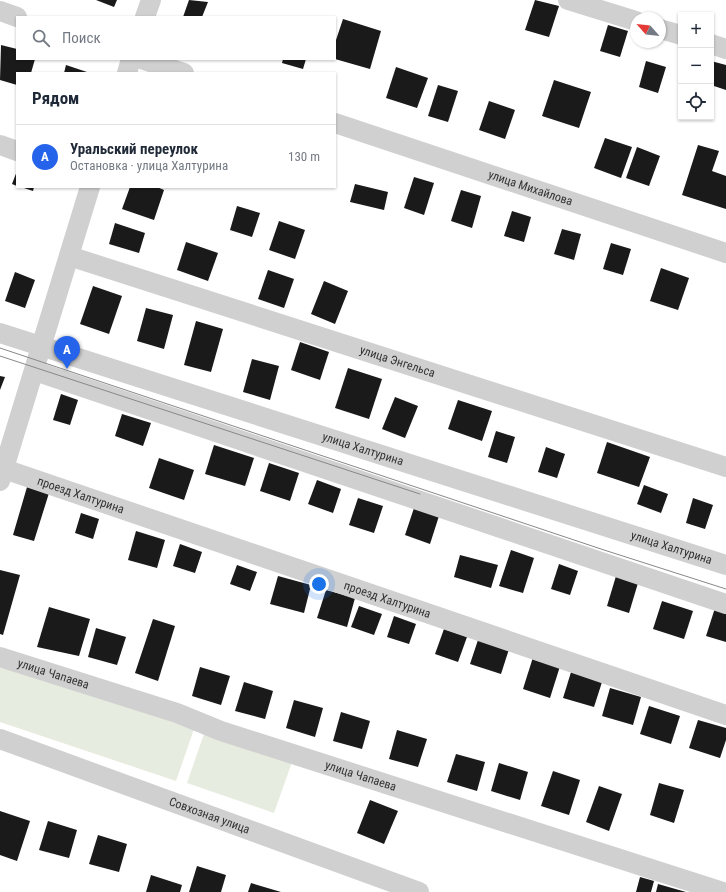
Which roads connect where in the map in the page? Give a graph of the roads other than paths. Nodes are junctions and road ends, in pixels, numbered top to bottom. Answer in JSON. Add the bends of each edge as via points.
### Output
{"nodes":[{"id":1,"x":151,"y":0,"type":"edge"},
{"id":2,"x":568,"y":0,"type":"edge"},
{"id":3,"x":0,"y":11,"type":"edge"},
{"id":4,"x":145,"y":16,"type":"edge"},
{"id":5,"x":16,"y":17,"type":"edge"},
{"id":6,"x":630,"y":19,"type":"edge"},
{"id":7,"x":666,"y":30,"type":"edge"},
{"id":8,"x":678,"y":34,"type":"edge"},
{"id":9,"x":714,"y":45,"type":"edge"},
{"id":10,"x":726,"y":49,"type":"edge"},
{"id":11,"x":131,"y":60,"type":"edge"},
{"id":12,"x":144,"y":60,"type":"edge"},
{"id":13,"x":127,"y":72,"type":"edge"},
{"id":14,"x":181,"y":72,"type":"edge"},
{"id":15,"x":336,"y":123,"type":"edge"},
{"id":16,"x":0,"y":146,"type":"edge"},
{"id":17,"x":16,"y":151,"type":"edge"},
{"id":18,"x":90,"y":188,"type":"edge"},
{"id":19,"x":726,"y":252,"type":"edge"},
{"id":20,"x":69,"y":256,"type":"junction"},
{"id":21,"x":0,"y":333,"type":"edge"},
{"id":22,"x":42,"y":347,"type":"junction"},
{"id":23,"x":35,"y":371,"type":"junction"},
{"id":24,"x":726,"y":467,"type":"edge"},
{"id":25,"x":2,"y":475,"type":"edge"},
{"id":26,"x":726,"y":565,"type":"edge"},
{"id":27,"x":726,"y":604,"type":"edge"},
{"id":28,"x":0,"y":657,"type":"edge"},
{"id":29,"x":726,"y":715,"type":"edge"},
{"id":30,"x":0,"y":739,"type":"edge"},
{"id":31,"x":419,"y":892,"type":"edge"},
{"id":32,"x":723,"y":892,"type":"edge"}],
"edges":[{"from":1,"to":4,"type":"street"},
{"from":2,"to":6,"type":"street"},
{"from":3,"to":5,"type":"street"},
{"from":7,"to":8,"type":"street"},
{"from":9,"to":10,"type":"street"},
{"from":11,"to":13,"type":"street"},
{"from":12,"to":14,"type":"street"},
{"from":15,"to":19,"type":"street","name":"улица Михайлова"},
{"from":16,"to":17,"type":"street"},
{"from":18,"to":20,"type":"street"},
{"from":20,"to":22,"type":"street"},
{"from":20,"to":24,"type":"street","name":"улица Энгельса"},
{"from":21,"to":22,"type":"street","name":"улица Халтурина"},
{"from":22,"to":23,"type":"street"},
{"from":22,"to":26,"type":"street","name":"улица Халтурина"},
{"from":23,"to":25,"type":"street"},
{"from":23,"to":27,"type":"street"},
{"from":25,"to":29,"type":"street","name":"проезд Халтурина"},
{"from":28,"to":32,"type":"street","name":"улица Чапаева","via":[[177,713],[221,731]]},
{"from":30,"to":31,"type":"street","name":"Совхозная улица"}]}
